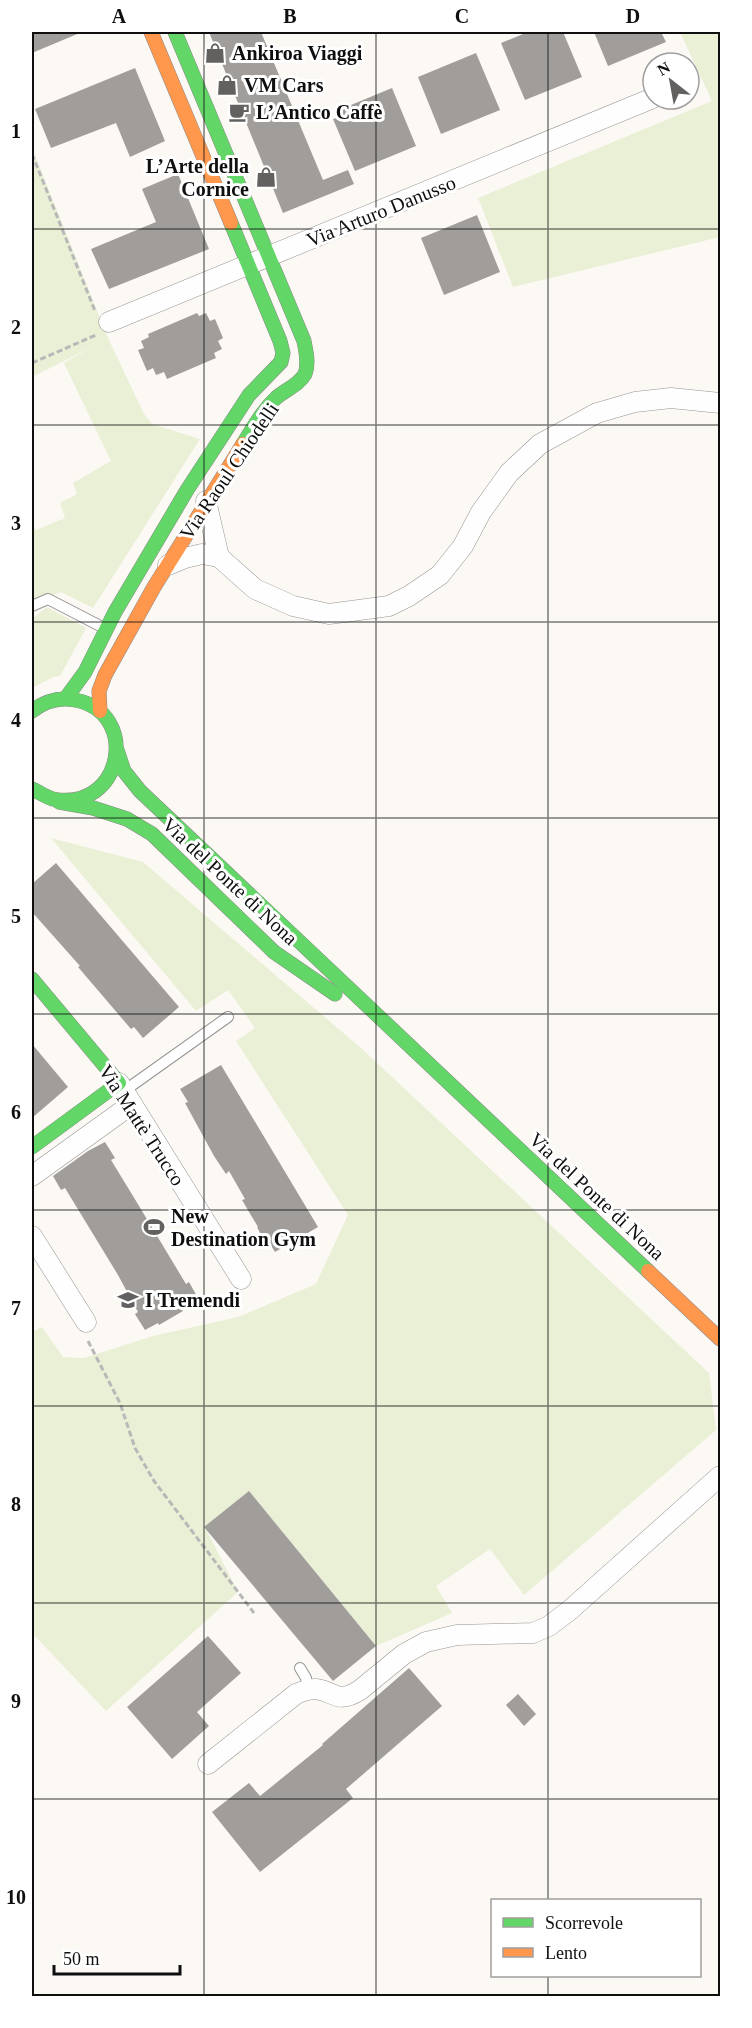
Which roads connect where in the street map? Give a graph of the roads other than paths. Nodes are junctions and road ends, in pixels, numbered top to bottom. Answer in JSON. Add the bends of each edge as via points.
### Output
{"nodes":[{"id":1,"x":152,"y":32,"type":"edge"},
{"id":2,"x":175,"y":32,"type":"edge"},
{"id":3,"x":641,"y":103,"type":"edge"},
{"id":4,"x":269,"y":257,"type":"junction"},
{"id":5,"x":248,"y":265,"type":"junction"},
{"id":6,"x":103,"y":319,"type":"road end"},
{"id":7,"x":720,"y":403,"type":"edge"},
{"id":8,"x":206,"y":501,"type":"junction"},
{"id":9,"x":219,"y":557,"type":"junction"},
{"id":10,"x":168,"y":565,"type":"junction"},
{"id":11,"x":32,"y":606,"type":"edge"},
{"id":12,"x":106,"y":629,"type":"junction"},
{"id":13,"x":66,"y":698,"type":"junction"},
{"id":14,"x":32,"y":711,"type":"edge"},
{"id":15,"x":100,"y":711,"type":"junction"},
{"id":16,"x":117,"y":750,"type":"junction"},
{"id":17,"x":32,"y":789,"type":"edge"},
{"id":18,"x":45,"y":798,"type":"junction"},
{"id":19,"x":59,"y":802,"type":"junction"},
{"id":20,"x":32,"y":808,"type":"edge"},
{"id":21,"x":32,"y":979,"type":"edge"},
{"id":22,"x":228,"y":1017,"type":"dead end"},
{"id":23,"x":421,"y":1056,"type":"junction"},
{"id":24,"x":125,"y":1093,"type":"junction"},
{"id":25,"x":32,"y":1147,"type":"edge"},
{"id":26,"x":32,"y":1176,"type":"edge"},
{"id":27,"x":32,"y":1236,"type":"edge"},
{"id":28,"x":242,"y":1279,"type":"dead end"},
{"id":29,"x":87,"y":1332,"type":"road end"},
{"id":30,"x":720,"y":1339,"type":"edge"},
{"id":31,"x":718,"y":1477,"type":"edge"},
{"id":32,"x":300,"y":1668,"type":"dead end"},
{"id":33,"x":308,"y":1690,"type":"junction"},
{"id":34,"x":208,"y":1764,"type":"dead end"}],
"edges":[{"from":1,"to":5,"type":"main road","name":"Via Raoul Chiodelli"},
{"from":2,"to":4,"type":"main road","name":"Via Raoul Chiodelli"},
{"from":3,"to":4,"type":"street","name":"Via Arturo Danusso"},
{"from":4,"to":5,"type":"street","name":"Via Arturo Danusso"},
{"from":4,"to":8,"type":"main road","name":"Via Raoul Chiodelli","via":[[304,341],[307,365],[298,382],[264,411]]},
{"from":5,"to":6,"type":"street","name":"Via Arturo Danusso"},
{"from":5,"to":12,"type":"main road","name":"Via Raoul Chiodelli","via":[[280,341],[281,362],[242,404]]},
{"from":7,"to":9,"type":"street","via":[[671,398],[635,402],[597,413],[540,444],[509,473],[440,575],[389,606],[329,614],[293,606],[255,589]]},
{"from":8,"to":9,"type":"street"},
{"from":8,"to":10,"type":"main road","name":"Via Raoul Chiodelli"},
{"from":9,"to":10,"type":"street","via":[[202,554]]},
{"from":10,"to":15,"type":"main road","name":"Via Raoul Chiodelli","via":[[105,675],[99,691]]},
{"from":11,"to":12,"type":"lane","via":[[48,599]]},
{"from":12,"to":13,"type":"main road","name":"Via Raoul Chiodelli"},
{"from":13,"to":14,"type":"main road","via":[[52,700]]},
{"from":13,"to":15,"type":"main road"},
{"from":15,"to":16,"type":"main road","name":"Via del Ponte di Nona","via":[[115,736]]},
{"from":16,"to":19,"type":"main road","via":[[109,778],[100,788],[74,801]]},
{"from":16,"to":23,"type":"main road","name":"Via del Ponte di Nona","via":[[124,771],[140,791]]},
{"from":17,"to":18,"type":"main road","name":"Via del Ponte di Nona"},
{"from":18,"to":19,"type":"main road","name":"Via del Ponte di Nona"},
{"from":18,"to":20,"type":"main road"},
{"from":19,"to":23,"type":"main road","name":"Via del Ponte di Nona","via":[[128,819],[152,834],[274,952]]},
{"from":21,"to":24,"type":"main road","name":"Via Mattè Trucco"},
{"from":22,"to":24,"type":"lane"},
{"from":23,"to":30,"type":"main road","name":"Via del Ponte di Nona"},
{"from":24,"to":25,"type":"main road"},
{"from":24,"to":26,"type":"street"},
{"from":24,"to":28,"type":"street","name":"Via Mattè Trucco"},
{"from":27,"to":29,"type":"street"},
{"from":31,"to":33,"type":"street","via":[[544,1629],[527,1634],[466,1634],[435,1639],[407,1652],[351,1695],[339,1697]]},
{"from":32,"to":33,"type":"lane"},
{"from":33,"to":34,"type":"street","via":[[289,1698]]}]}
